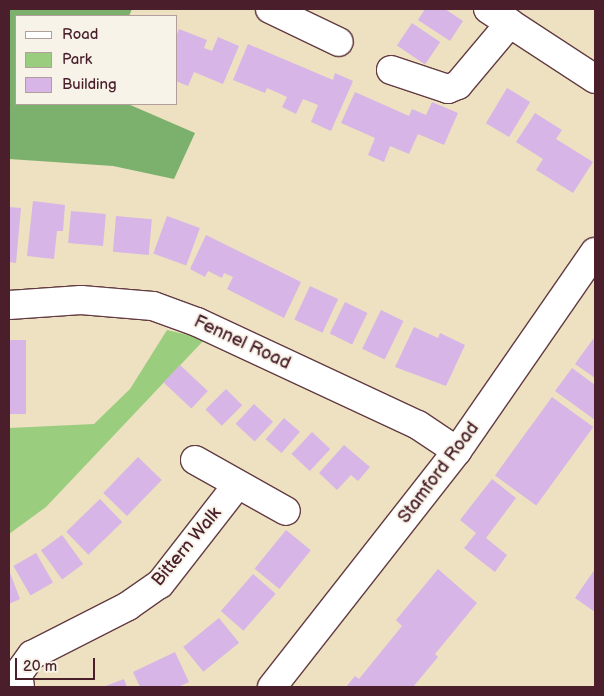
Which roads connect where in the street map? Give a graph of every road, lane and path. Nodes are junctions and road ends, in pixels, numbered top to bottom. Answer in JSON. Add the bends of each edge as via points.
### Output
{"nodes":[{"id":1,"x":270,"y":9,"type":"edge"},
{"id":2,"x":499,"y":16,"type":"edge"},
{"id":3,"x":339,"y":42,"type":"dead end"},
{"id":4,"x":391,"y":70,"type":"dead end"},
{"id":5,"x":595,"y":79,"type":"edge"},
{"id":6,"x":595,"y":252,"type":"edge"},
{"id":7,"x":9,"y":305,"type":"edge"},
{"id":8,"x":457,"y":452,"type":"junction"},
{"id":9,"x":195,"y":460,"type":"dead end"},
{"id":10,"x":237,"y":485,"type":"junction"},
{"id":11,"x":286,"y":512,"type":"dead end"},
{"id":12,"x":20,"y":687,"type":"edge"},
{"id":13,"x":272,"y":687,"type":"edge"}],
"edges":[{"from":1,"to":3,"type":"street"},
{"from":2,"to":4,"type":"street","via":[[458,85],[448,89]]},
{"from":2,"to":5,"type":"street"},
{"from":6,"to":8,"type":"street","name":"Stamford Road"},
{"from":7,"to":8,"type":"street","name":"Fennel Road","via":[[81,300],[153,306],[197,322],[418,425]]},
{"from":8,"to":13,"type":"street","name":"Stamford Road"},
{"from":9,"to":10,"type":"street"},
{"from":10,"to":11,"type":"street"},
{"from":10,"to":12,"type":"street","name":"Bittern Walk","via":[[160,584],[128,606],[32,654],[18,674]]}]}
